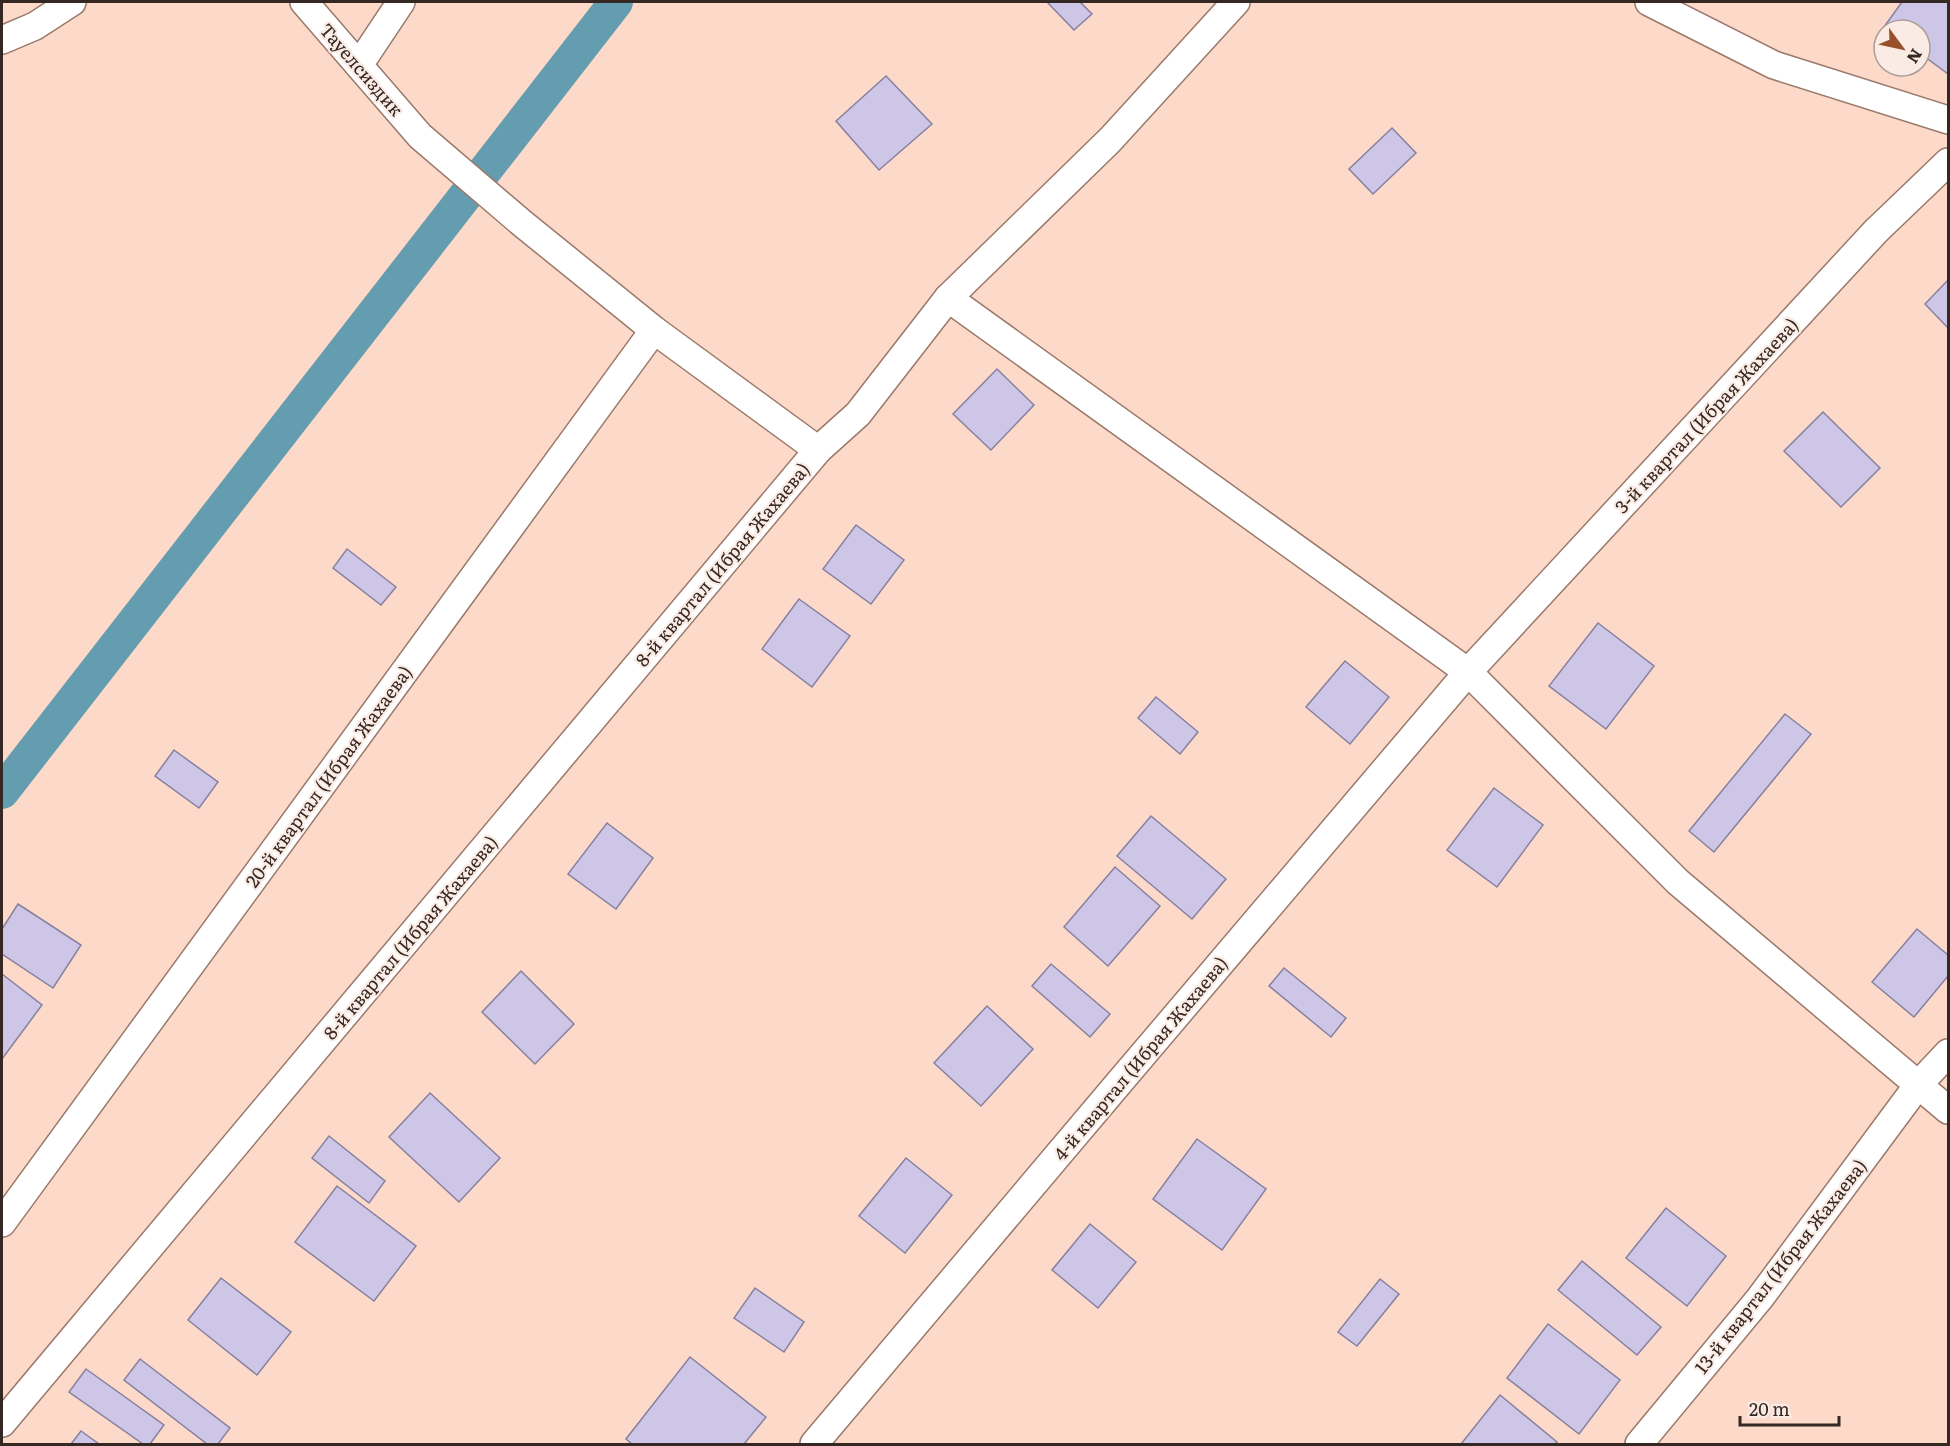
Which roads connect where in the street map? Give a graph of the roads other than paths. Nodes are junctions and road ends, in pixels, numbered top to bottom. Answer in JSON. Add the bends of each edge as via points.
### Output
{"nodes":[{"id":1,"x":72,"y":2,"type":"edge"},
{"id":2,"x":304,"y":2,"type":"edge"},
{"id":3,"x":401,"y":2,"type":"edge"},
{"id":4,"x":1236,"y":2,"type":"edge"},
{"id":5,"x":1649,"y":2,"type":"edge"},
{"id":6,"x":2,"y":40,"type":"edge"},
{"id":7,"x":359,"y":65,"type":"junction"},
{"id":8,"x":1948,"y":120,"type":"edge"},
{"id":9,"x":1948,"y":162,"type":"edge"},
{"id":10,"x":948,"y":298,"type":"junction"},
{"id":11,"x":654,"y":330,"type":"junction"},
{"id":12,"x":818,"y":450,"type":"junction"},
{"id":13,"x":1468,"y":672,"type":"junction"},
{"id":14,"x":1948,"y":1053,"type":"edge"},
{"id":15,"x":1918,"y":1085,"type":"junction"},
{"id":16,"x":1948,"y":1110,"type":"edge"},
{"id":17,"x":2,"y":1223,"type":"edge"},
{"id":18,"x":2,"y":1424,"type":"edge"},
{"id":19,"x":814,"y":1444,"type":"edge"},
{"id":20,"x":1639,"y":1444,"type":"edge"}],
"edges":[{"from":1,"to":6,"type":"street","via":[[35,26]]},
{"from":2,"to":7,"type":"street","name":"Тауелсиздик"},
{"from":3,"to":7,"type":"street"},
{"from":4,"to":10,"type":"street","name":"8-й квартал (Ибрая Жахаева)","via":[[1110,140]]},
{"from":5,"to":8,"type":"street","via":[[1774,65]]},
{"from":7,"to":11,"type":"street","name":"Тауелсиздик","via":[[420,136]]},
{"from":9,"to":13,"type":"street","name":"3-й квартал (Ибрая Жахаева)","via":[[1876,231]]},
{"from":10,"to":12,"type":"street","name":"8-й квартал (Ибрая Жахаева)","via":[[858,414]]},
{"from":10,"to":13,"type":"street"},
{"from":11,"to":12,"type":"street","name":"Тауелсиздик"},
{"from":11,"to":17,"type":"street","name":"20-й квартал (Ибрая Жахаева)"},
{"from":12,"to":18,"type":"street","name":"8-й квартал (Ибрая Жахаева)"},
{"from":13,"to":15,"type":"street","via":[[1678,882]]},
{"from":13,"to":19,"type":"street","name":"4-й квартал (Ибрая Жахаева)"},
{"from":14,"to":15,"type":"street","name":"13-й квартал (Ибрая Жахаева)"},
{"from":15,"to":16,"type":"street"},
{"from":15,"to":20,"type":"street","name":"13-й квартал (Ибрая Жахаева)","via":[[1760,1298]]}]}
